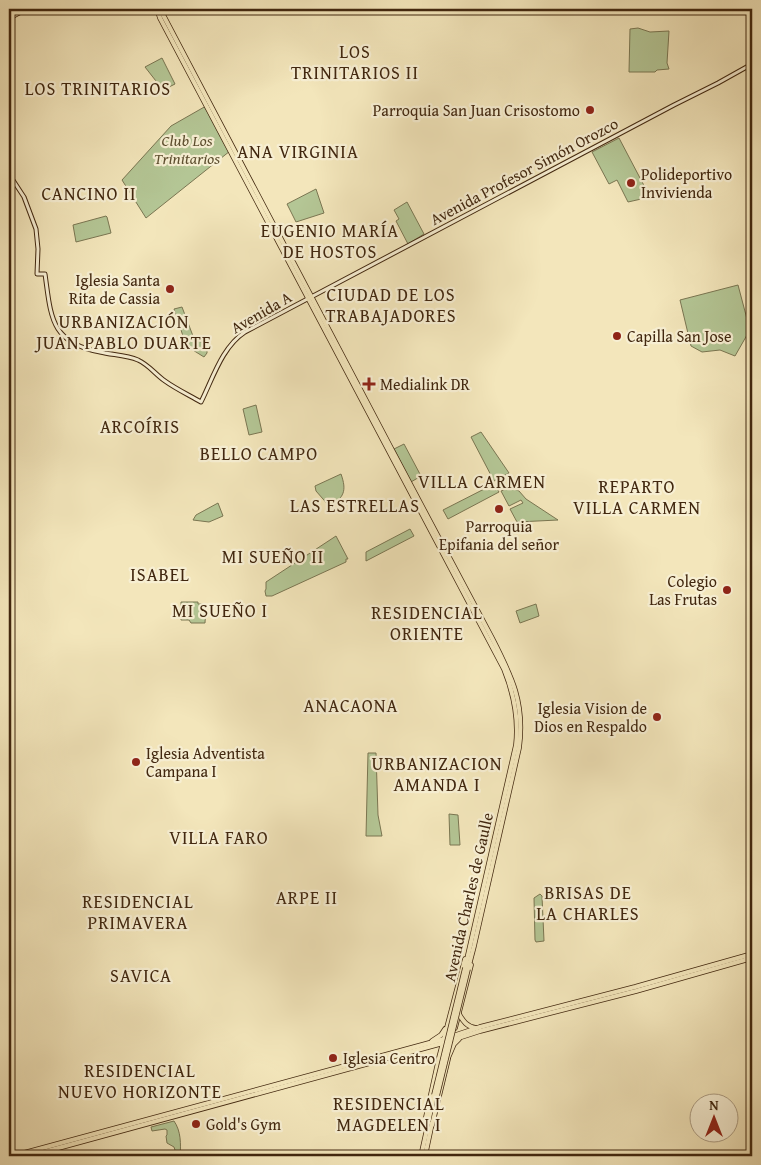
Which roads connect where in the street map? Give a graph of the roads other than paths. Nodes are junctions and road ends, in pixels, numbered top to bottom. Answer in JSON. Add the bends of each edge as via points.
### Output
{"nodes":[{"id":1,"x":19,"y":9,"type":"edge"},
{"id":2,"x":26,"y":9,"type":"edge"},
{"id":3,"x":155,"y":9,"type":"edge"},
{"id":4,"x":161,"y":9,"type":"edge"},
{"id":5,"x":9,"y":14,"type":"edge"},
{"id":6,"x":162,"y":17,"type":"junction"},
{"id":7,"x":9,"y":18,"type":"edge"},
{"id":8,"x":752,"y":64,"type":"edge"},
{"id":9,"x":9,"y":174,"type":"edge"},
{"id":10,"x":310,"y":298,"type":"junction"},
{"id":11,"x":472,"y":945,"type":"junction"},
{"id":12,"x":752,"y":954,"type":"edge"},
{"id":13,"x":752,"y":958,"type":"edge"},
{"id":14,"x":459,"y":1014,"type":"junction"},
{"id":15,"x":449,"y":1017,"type":"junction"},
{"id":16,"x":480,"y":1027,"type":"junction"},
{"id":17,"x":468,"y":1035,"type":"junction"},
{"id":18,"x":453,"y":1038,"type":"junction"},
{"id":19,"x":443,"y":1041,"type":"junction"},
{"id":20,"x":427,"y":1045,"type":"junction"},
{"id":21,"x":439,"y":1058,"type":"junction"},
{"id":22,"x":448,"y":1058,"type":"junction"},
{"id":23,"x":435,"y":1096,"type":"junction"},
{"id":24,"x":432,"y":1125,"type":"junction"},
{"id":25,"x":427,"y":1130,"type":"junction"},
{"id":26,"x":13,"y":1156,"type":"edge"},
{"id":27,"x":29,"y":1156,"type":"edge"},
{"id":28,"x":421,"y":1156,"type":"edge"},
{"id":29,"x":425,"y":1156,"type":"edge"}],
"edges":[{"from":1,"to":5,"type":"main road"},
{"from":2,"to":7,"type":"main road"},
{"from":3,"to":6,"type":"main road"},
{"from":4,"to":6,"type":"main road"},
{"from":6,"to":10,"type":"main road","name":"Avenida Charles de Gaulle"},
{"from":8,"to":10,"type":"main road","name":"Avenida Profesor Simón Orozco"},
{"from":9,"to":10,"type":"main road","name":"Avenida A","via":[[24,197],[36,229],[37,274],[45,274],[51,314],[57,329],[69,341],[87,350],[146,364],[168,383],[201,402],[234,341]]},
{"from":10,"to":11,"type":"main road","name":"Avenida Charles de Gaulle","via":[[508,670],[517,697],[519,748]]},
{"from":11,"to":14,"type":"main road","via":[[470,971]]},
{"from":11,"to":15,"type":"main road","via":[[463,963]]},
{"from":11,"to":23,"type":"main road","name":"Avenida Charles de Gaulle","bridge":true},
{"from":12,"to":16,"type":"main road"},
{"from":13,"to":17,"type":"main road"},
{"from":14,"to":16,"type":"main road","via":[[470,1027]]},
{"from":14,"to":18,"type":"main road"},
{"from":15,"to":19,"type":"main road"},
{"from":15,"to":20,"type":"main road","via":[[443,1032]]},
{"from":16,"to":18,"type":"main road"},
{"from":17,"to":18,"type":"main road"},
{"from":17,"to":22,"type":"main road","via":[[455,1042]]},
{"from":18,"to":19,"type":"main road"},
{"from":18,"to":22,"type":"main road"},
{"from":19,"to":20,"type":"main road"},
{"from":19,"to":21,"type":"main road"},
{"from":20,"to":21,"type":"main road","via":[[437,1049]]},
{"from":20,"to":26,"type":"main road"},
{"from":20,"to":27,"type":"main road"},
{"from":21,"to":25,"type":"main road","via":[[426,1117]]},
{"from":22,"to":24,"type":"main road"},
{"from":23,"to":24,"type":"main road","name":"Avenida Charles de Gaulle"},
{"from":23,"to":25,"type":"main road","name":"Avenida Charles de Gaulle"},
{"from":24,"to":29,"type":"main road","name":"Avenida Charles de Gaulle"},
{"from":25,"to":28,"type":"main road","name":"Avenida Charles de Gaulle"}]}
